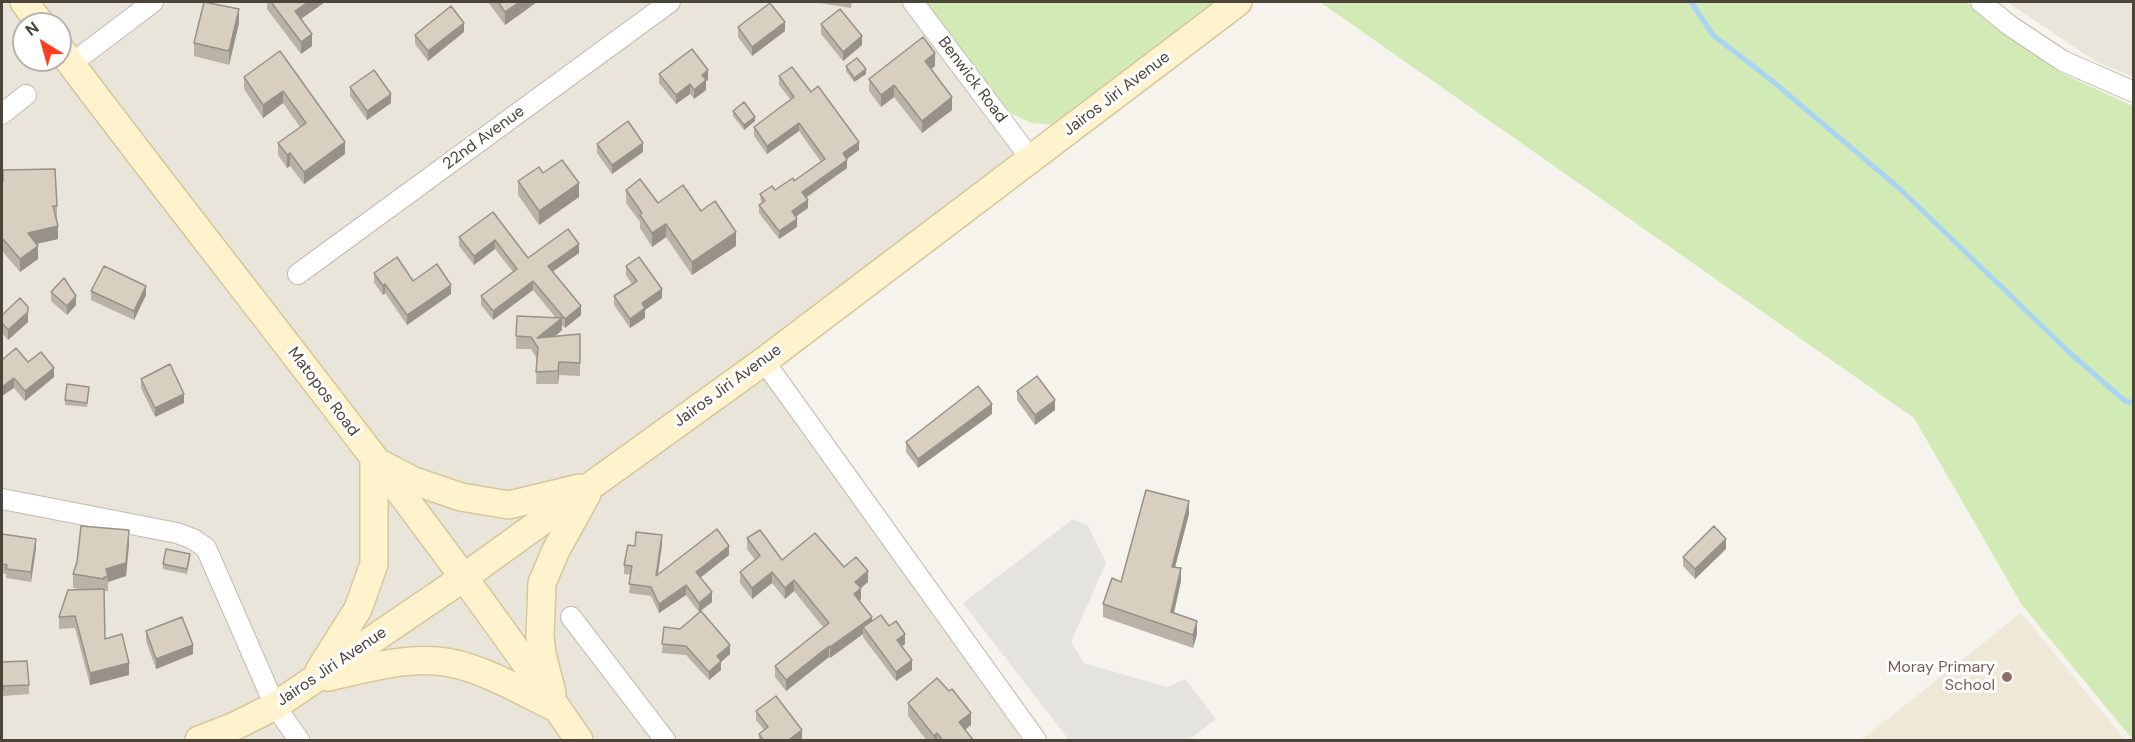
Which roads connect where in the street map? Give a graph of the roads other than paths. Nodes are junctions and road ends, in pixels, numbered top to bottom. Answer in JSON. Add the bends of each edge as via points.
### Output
{"nodes":[{"id":1,"x":153,"y":2,"type":"edge"},
{"id":2,"x":670,"y":2,"type":"edge"},
{"id":3,"x":913,"y":2,"type":"edge"},
{"id":4,"x":1238,"y":2,"type":"edge"},
{"id":5,"x":1981,"y":2,"type":"edge"},
{"id":6,"x":72,"y":53,"type":"edge"},
{"id":7,"x":72,"y":65,"type":"edge"},
{"id":8,"x":2133,"y":92,"type":"edge"},
{"id":9,"x":26,"y":95,"type":"dead end"},
{"id":10,"x":2,"y":114,"type":"edge"},
{"id":11,"x":1031,"y":159,"type":"junction"},
{"id":12,"x":298,"y":274,"type":"dead end"},
{"id":13,"x":764,"y":361,"type":"junction"},
{"id":14,"x":374,"y":461,"type":"junction"},
{"id":15,"x":592,"y":486,"type":"junction"},
{"id":16,"x":2,"y":500,"type":"edge"},
{"id":17,"x":463,"y":578,"type":"junction"},
{"id":18,"x":571,"y":617,"type":"dead end"},
{"id":19,"x":314,"y":680,"type":"junction"},
{"id":20,"x":275,"y":706,"type":"junction"},
{"id":21,"x":556,"y":707,"type":"junction"},
{"id":22,"x":199,"y":741,"type":"edge"},
{"id":23,"x":299,"y":741,"type":"edge"},
{"id":24,"x":579,"y":741,"type":"edge"},
{"id":25,"x":665,"y":741,"type":"edge"},
{"id":26,"x":1036,"y":741,"type":"edge"}],
"edges":[{"from":1,"to":6,"type":"street"},
{"from":2,"to":12,"type":"street","name":"22nd Avenue"},
{"from":3,"to":11,"type":"street","name":"Benwick Road"},
{"from":4,"to":11,"type":"main road","name":"Jairos Jiri Avenue"},
{"from":5,"to":8,"type":"street","via":[[2009,26],[2063,61]]},
{"from":7,"to":14,"type":"main road","name":"Matopos Road"},
{"from":9,"to":10,"type":"street"},
{"from":11,"to":13,"type":"main road","name":"Jairos Jiri Avenue"},
{"from":13,"to":15,"type":"main road","name":"Jairos Jiri Avenue"},
{"from":13,"to":26,"type":"street"},
{"from":14,"to":15,"type":"main road","via":[[414,481],[461,497],[508,505]]},
{"from":14,"to":17,"type":"main road","name":"Matopos Road"},
{"from":14,"to":19,"type":"main road","via":[[374,564],[358,609]]},
{"from":15,"to":17,"type":"main road","name":"Jairos Jiri Avenue"},
{"from":15,"to":21,"type":"main road","via":[[542,583],[542,654]]},
{"from":16,"to":20,"type":"street","via":[[177,533],[206,548]]},
{"from":17,"to":19,"type":"main road","name":"Jairos Jiri Avenue"},
{"from":17,"to":21,"type":"main road","name":"Matopos Road"},
{"from":18,"to":25,"type":"street"},
{"from":19,"to":20,"type":"main road","name":"Jairos Jiri Avenue"},
{"from":19,"to":21,"type":"main road","via":[[392,663],[437,661],[481,673]]},
{"from":20,"to":22,"type":"main road","name":"Jairos Jiri Avenue"},
{"from":20,"to":23,"type":"street"},
{"from":21,"to":24,"type":"main road","name":"Matopos Road"}]}
